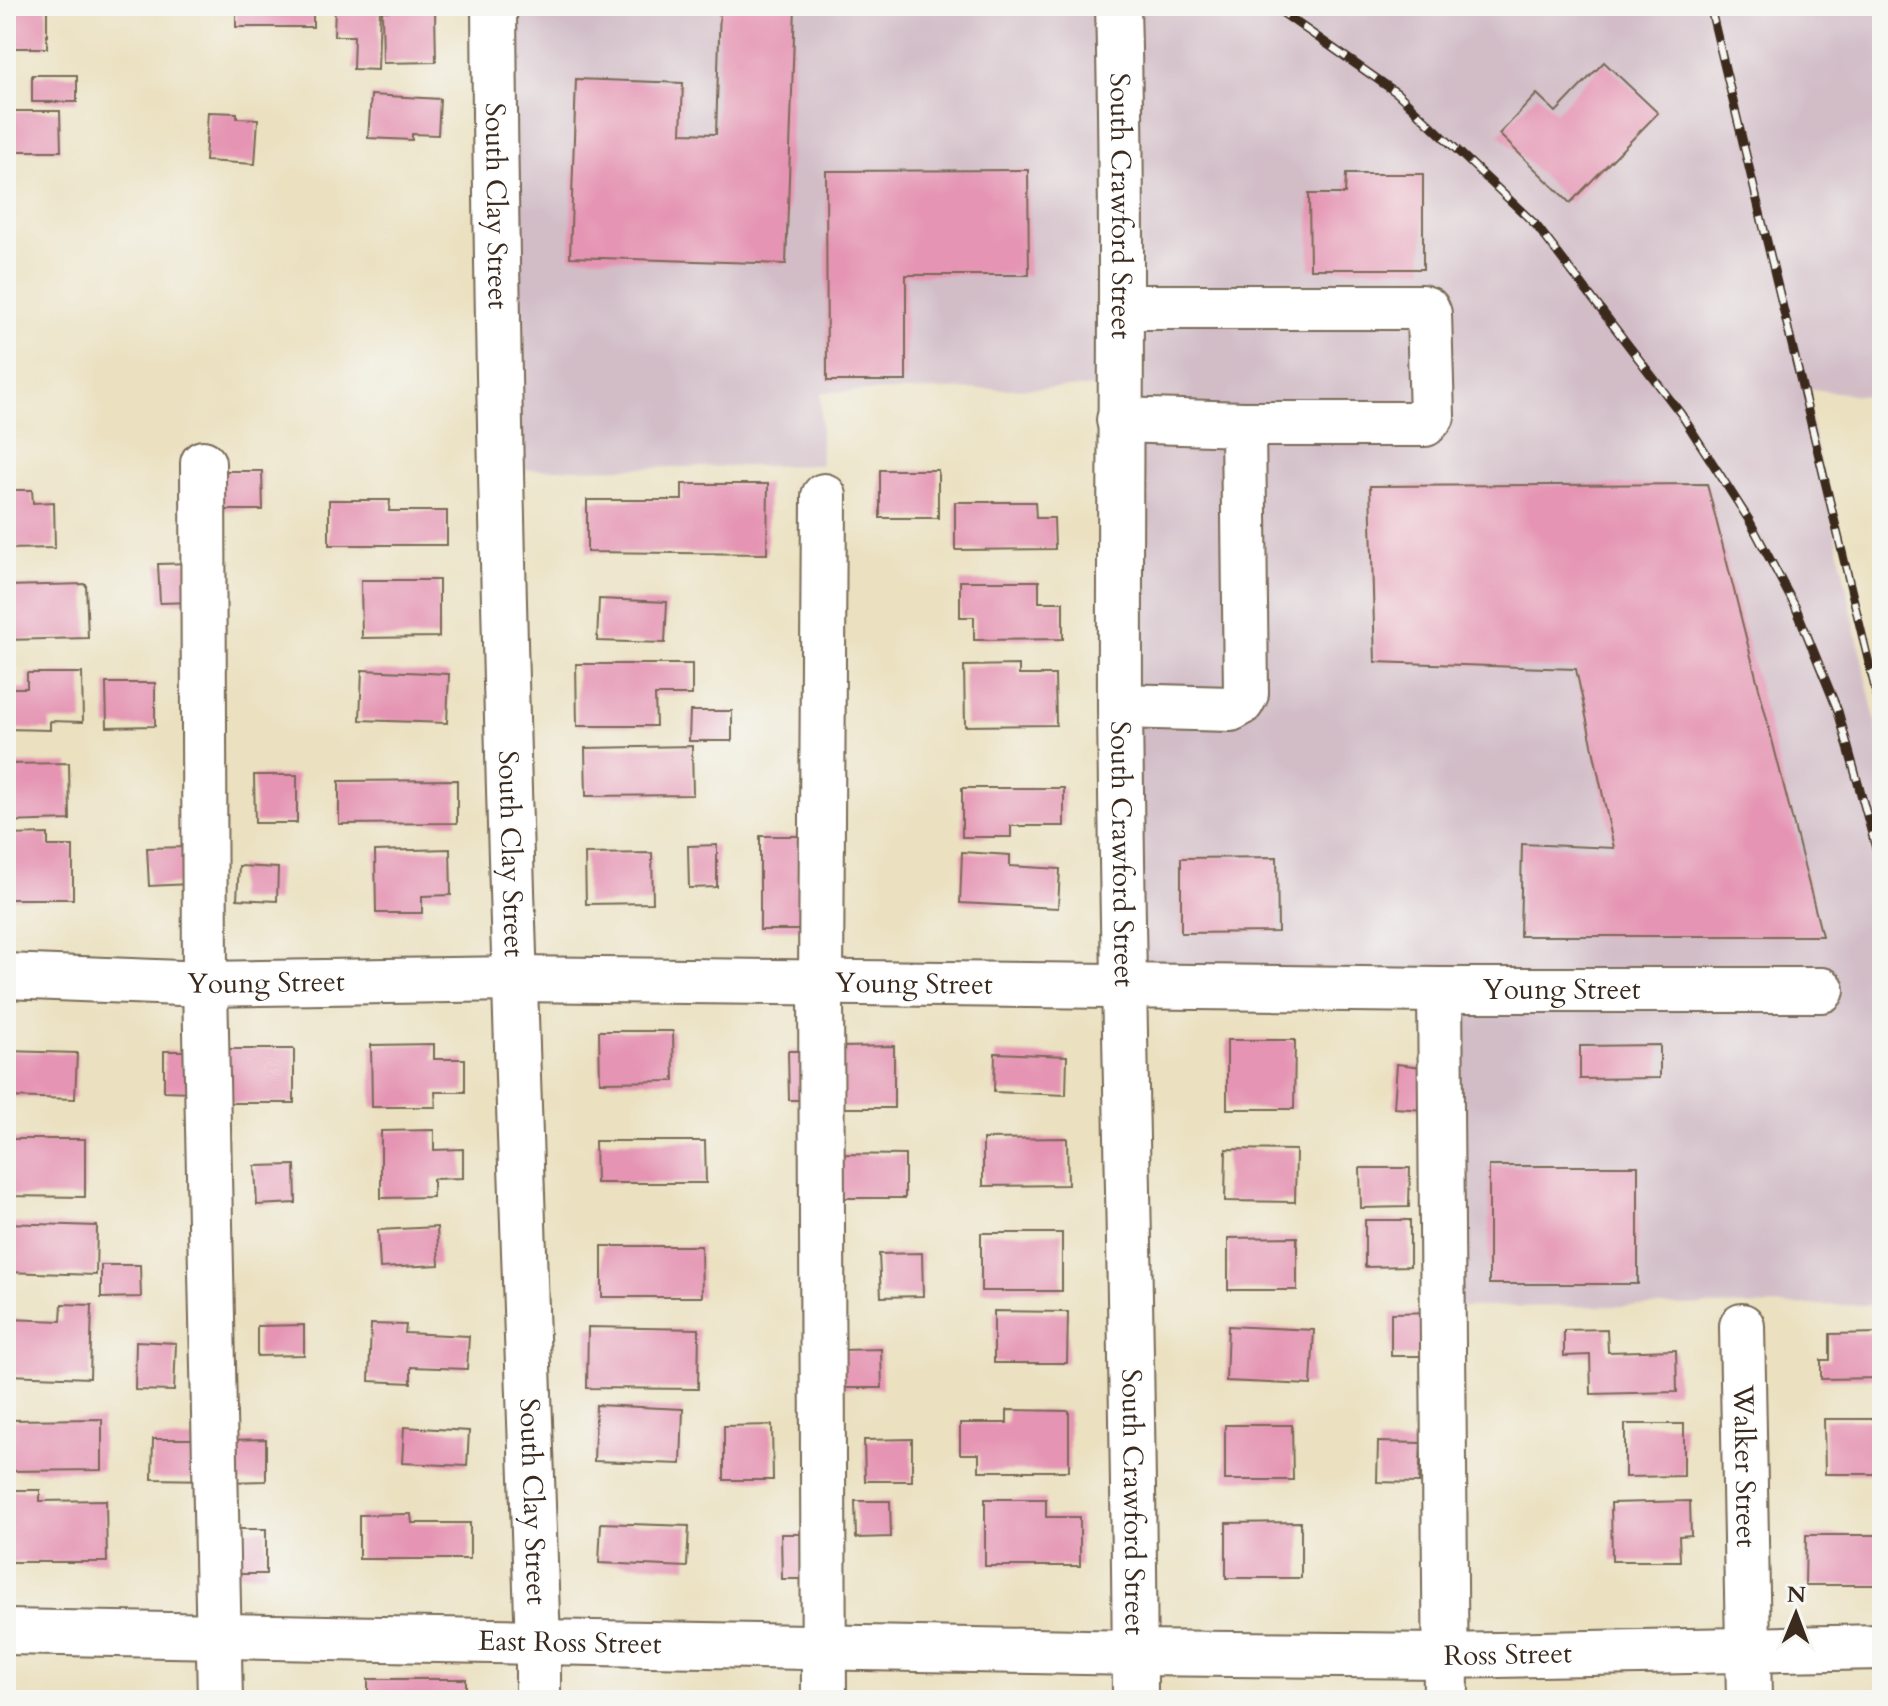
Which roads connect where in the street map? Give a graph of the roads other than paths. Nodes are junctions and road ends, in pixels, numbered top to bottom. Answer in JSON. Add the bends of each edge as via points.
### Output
{"nodes":[{"id":1,"x":494,"y":6,"type":"edge"},
{"id":2,"x":1118,"y":6,"type":"edge"},
{"id":3,"x":1121,"y":307,"type":"junction"},
{"id":4,"x":1119,"y":420,"type":"junction"},
{"id":5,"x":1243,"y":424,"type":"junction"},
{"id":6,"x":203,"y":463,"type":"dead end"},
{"id":7,"x":824,"y":496,"type":"dead end"},
{"id":8,"x":1120,"y":706,"type":"junction"},
{"id":9,"x":6,"y":976,"type":"edge"},
{"id":10,"x":514,"y":979,"type":"junction"},
{"id":11,"x":205,"y":984,"type":"junction"},
{"id":12,"x":821,"y":984,"type":"junction"},
{"id":13,"x":1125,"y":987,"type":"junction"},
{"id":14,"x":1440,"y":990,"type":"junction"},
{"id":15,"x":1822,"y":990,"type":"dead end"},
{"id":16,"x":1742,"y":1326,"type":"dead end"},
{"id":17,"x":6,"y":1632,"type":"edge"},
{"id":18,"x":219,"y":1636,"type":"junction"},
{"id":19,"x":538,"y":1642,"type":"junction"},
{"id":20,"x":823,"y":1647,"type":"junction"},
{"id":21,"x":1882,"y":1647,"type":"edge"},
{"id":22,"x":1749,"y":1650,"type":"junction"},
{"id":23,"x":1135,"y":1653,"type":"junction"},
{"id":24,"x":1446,"y":1656,"type":"junction"},
{"id":25,"x":220,"y":1700,"type":"edge"},
{"id":26,"x":538,"y":1700,"type":"edge"},
{"id":27,"x":824,"y":1700,"type":"edge"},
{"id":28,"x":1135,"y":1700,"type":"edge"},
{"id":29,"x":1446,"y":1700,"type":"edge"},
{"id":30,"x":1749,"y":1700,"type":"edge"}],
"edges":[{"from":1,"to":10,"type":"street","name":"South Clay Street"},
{"from":2,"to":3,"type":"street","name":"South Crawford Street"},
{"from":3,"to":4,"type":"street","name":"South Crawford Street"},
{"from":3,"to":5,"type":"street","via":[[1427,309],[1430,421]]},
{"from":4,"to":5,"type":"street"},
{"from":4,"to":8,"type":"street","name":"South Crawford Street"},
{"from":5,"to":8,"type":"street","via":[[1246,694],[1231,709]]},
{"from":6,"to":11,"type":"street"},
{"from":7,"to":12,"type":"street"},
{"from":8,"to":13,"type":"street","name":"South Crawford Street"},
{"from":9,"to":11,"type":"street","name":"Young Street"},
{"from":10,"to":11,"type":"street","name":"Young Street"},
{"from":10,"to":12,"type":"street","name":"Young Street"},
{"from":10,"to":19,"type":"street","name":"South Clay Street"},
{"from":11,"to":18,"type":"street"},
{"from":12,"to":13,"type":"street","name":"Young Street"},
{"from":12,"to":20,"type":"street"},
{"from":13,"to":14,"type":"street","name":"Young Street"},
{"from":13,"to":23,"type":"street","name":"South Crawford Street"},
{"from":14,"to":15,"type":"street","name":"Young Street"},
{"from":14,"to":24,"type":"street"},
{"from":16,"to":22,"type":"street","name":"Walker Street"},
{"from":17,"to":18,"type":"street","name":"East Ross Street"},
{"from":18,"to":19,"type":"street","name":"East Ross Street"},
{"from":18,"to":25,"type":"street"},
{"from":19,"to":20,"type":"street","name":"East Ross Street"},
{"from":19,"to":26,"type":"street","name":"South Clay Street"},
{"from":20,"to":23,"type":"street","name":"East Ross Street"},
{"from":20,"to":27,"type":"street"},
{"from":21,"to":22,"type":"street","name":"Ross Street"},
{"from":22,"to":24,"type":"street","name":"Ross Street"},
{"from":22,"to":30,"type":"street","name":"Walker Street"},
{"from":23,"to":24,"type":"street","name":"Ross Street"},
{"from":23,"to":28,"type":"street","name":"South Crawford Street"},
{"from":24,"to":29,"type":"street"}]}
